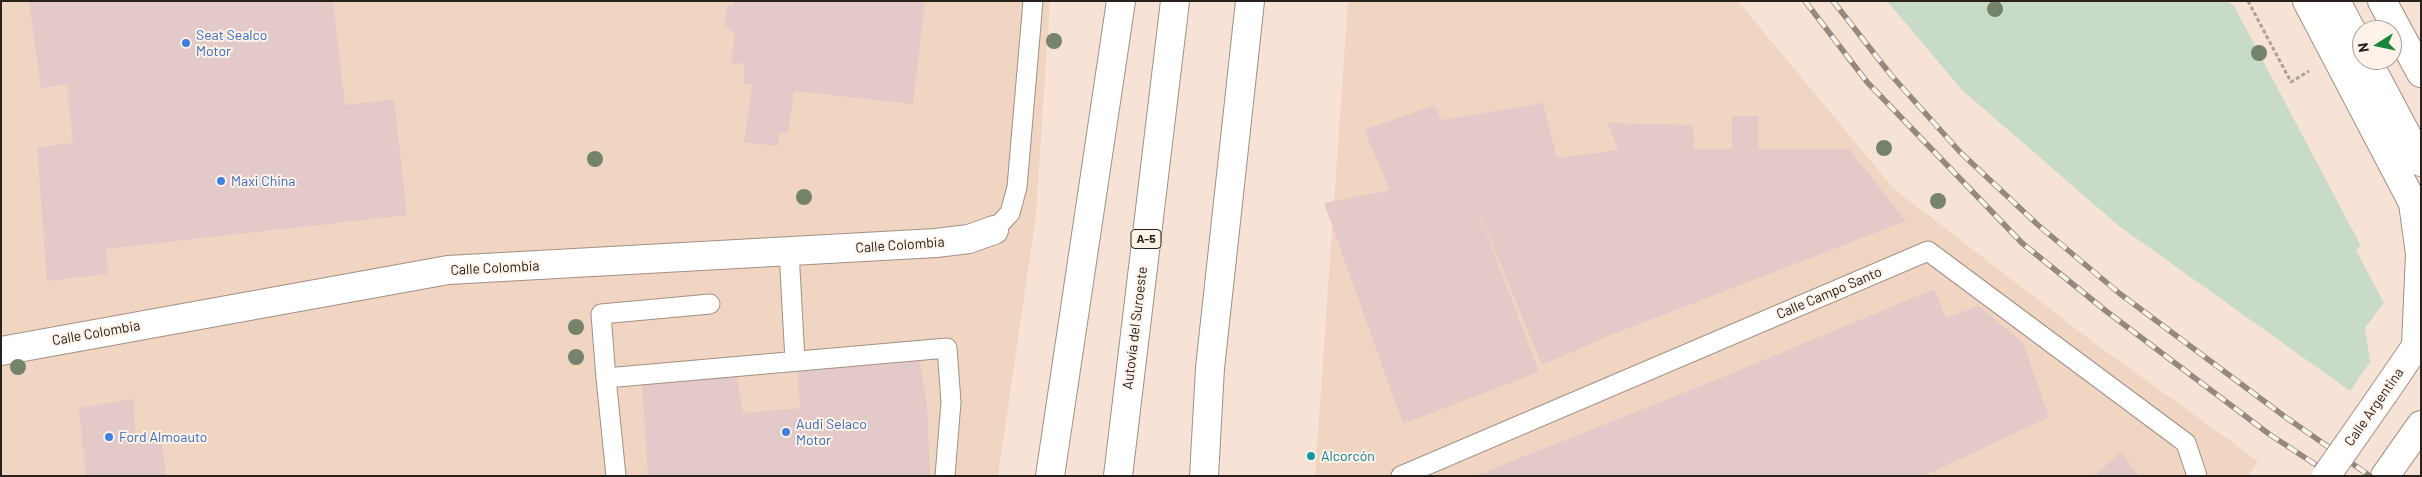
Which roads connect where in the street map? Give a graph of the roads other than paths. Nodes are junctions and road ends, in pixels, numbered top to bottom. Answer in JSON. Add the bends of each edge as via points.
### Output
{"nodes":[{"id":1,"x":1034,"y":1,"type":"edge"},
{"id":2,"x":1121,"y":1,"type":"edge"},
{"id":3,"x":1175,"y":1,"type":"edge"},
{"id":4,"x":1250,"y":1,"type":"edge"},
{"id":5,"x":2308,"y":1,"type":"edge"},
{"id":6,"x":2336,"y":1,"type":"edge"},
{"id":7,"x":2382,"y":1,"type":"edge"},
{"id":8,"x":2352,"y":31,"type":"edge"},
{"id":9,"x":2372,"y":70,"type":"edge"},
{"id":10,"x":2421,"y":73,"type":"edge"},
{"id":11,"x":2421,"y":162,"type":"edge"},
{"id":12,"x":994,"y":230,"type":"joint"},
{"id":13,"x":789,"y":251,"type":"junction"},
{"id":14,"x":710,"y":304,"type":"dead end"},
{"id":15,"x":2418,"y":342,"type":"edge"},
{"id":16,"x":1,"y":350,"type":"edge"},
{"id":17,"x":795,"y":361,"type":"junction"},
{"id":18,"x":606,"y":378,"type":"junction"},
{"id":19,"x":2421,"y":425,"type":"edge"},
{"id":20,"x":616,"y":476,"type":"edge"},
{"id":21,"x":945,"y":476,"type":"edge"},
{"id":22,"x":1050,"y":476,"type":"edge"},
{"id":23,"x":1118,"y":476,"type":"edge"},
{"id":24,"x":1204,"y":476,"type":"edge"},
{"id":25,"x":1401,"y":476,"type":"edge"},
{"id":26,"x":2197,"y":476,"type":"edge"},
{"id":27,"x":2326,"y":476,"type":"edge"},
{"id":28,"x":2386,"y":476,"type":"edge"}],
"edges":[{"from":1,"to":12,"type":"lane","via":[[1017,188],[1010,213]]},
{"from":2,"to":22,"type":"main road"},
{"from":3,"to":23,"type":"main road","name":"Autovía del Suroeste","number":"A-5"},
{"from":4,"to":24,"type":"main road","via":[[1210,368]]},
{"from":5,"to":15,"type":"main road","via":[[2413,203],[2420,254]]},
{"from":6,"to":8,"type":"main road"},
{"from":7,"to":10,"type":"main road"},
{"from":9,"to":11,"type":"main road"},
{"from":12,"to":13,"type":"main road","name":"Calle Colombia","via":[[969,239],[936,244]]},
{"from":13,"to":16,"type":"main road","name":"Calle Colombia","via":[[448,270]]},
{"from":13,"to":17,"type":"lane"},
{"from":14,"to":18,"type":"lane","via":[[600,314]]},
{"from":15,"to":27,"type":"main road","name":"Calle Argentina","bridge":true},
{"from":17,"to":18,"type":"lane"},
{"from":17,"to":21,"type":"lane","via":[[947,348],[951,402]]},
{"from":18,"to":20,"type":"lane"},
{"from":19,"to":28,"type":"main road"},
{"from":25,"to":26,"type":"lane","name":"Calle Campo Santo","via":[[1928,250],[2186,443]]}]}
